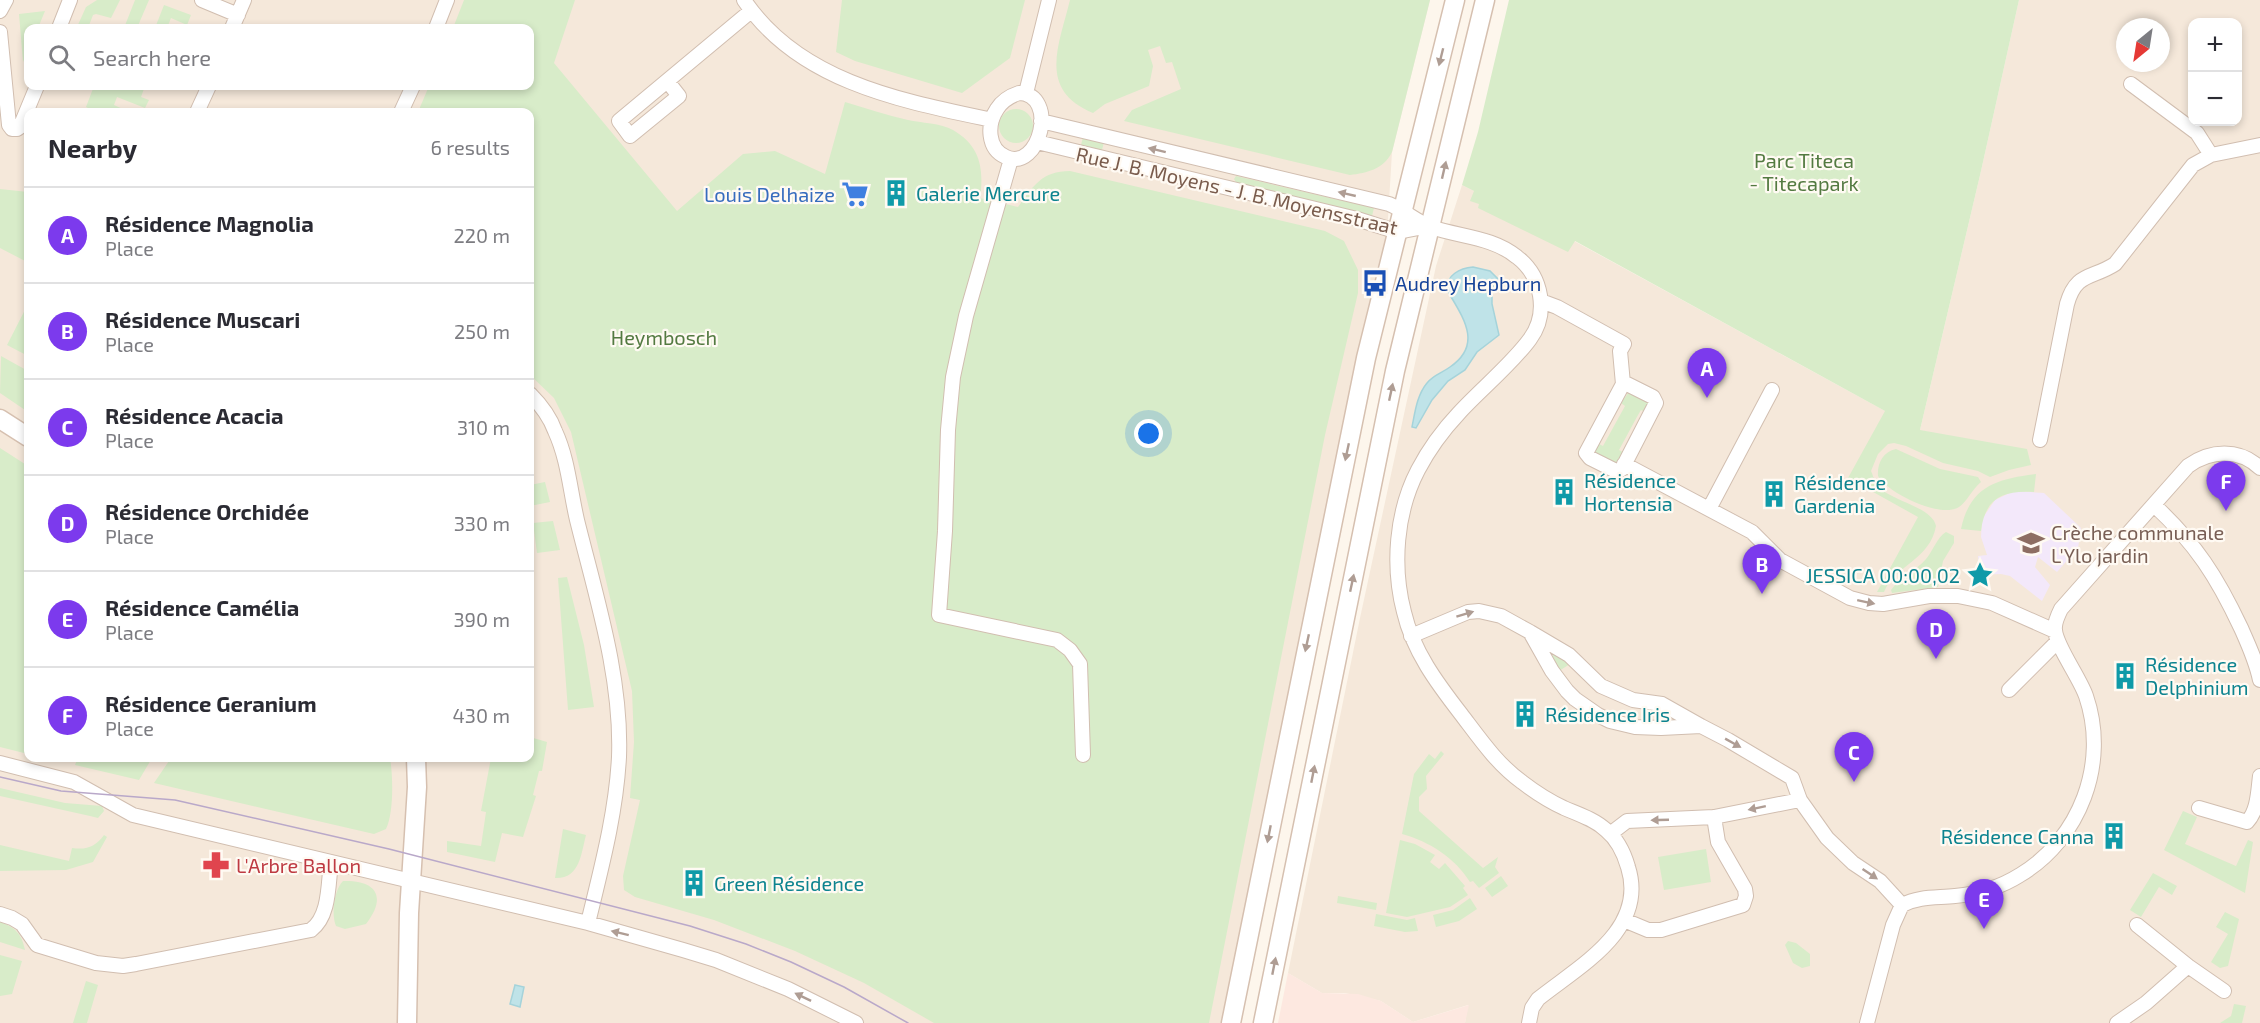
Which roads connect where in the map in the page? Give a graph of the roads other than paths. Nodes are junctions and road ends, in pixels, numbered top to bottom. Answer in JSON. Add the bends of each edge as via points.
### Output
{"nodes":[{"id":1,"x":6,"y":0,"type":"edge"},
{"id":2,"x":70,"y":0,"type":"edge"},
{"id":3,"x":202,"y":0,"type":"edge"},
{"id":4,"x":244,"y":0,"type":"edge"},
{"id":5,"x":447,"y":0,"type":"edge"},
{"id":6,"x":1049,"y":0,"type":"edge"},
{"id":7,"x":1455,"y":0,"type":"edge"},
{"id":8,"x":1485,"y":0,"type":"edge"},
{"id":9,"x":748,"y":5,"type":"edge"},
{"id":10,"x":0,"y":10,"type":"edge"},
{"id":11,"x":235,"y":22,"type":"edge"},
{"id":12,"x":61,"y":24,"type":"edge"},
{"id":13,"x":438,"y":24,"type":"edge"},
{"id":14,"x":0,"y":32,"type":"edge"},
{"id":15,"x":668,"y":82,"type":"dead end"},
{"id":16,"x":2131,"y":84,"type":"dead end"},
{"id":17,"x":35,"y":90,"type":"edge"},
{"id":18,"x":207,"y":90,"type":"edge"},
{"id":19,"x":411,"y":90,"type":"edge"},
{"id":20,"x":1026,"y":93,"type":"junction"},
{"id":21,"x":28,"y":108,"type":"edge"},
{"id":22,"x":199,"y":108,"type":"edge"},
{"id":23,"x":403,"y":108,"type":"edge"},
{"id":24,"x":24,"y":117,"type":"edge"},
{"id":25,"x":992,"y":120,"type":"junction"},
{"id":26,"x":1041,"y":121,"type":"junction"},
{"id":27,"x":1037,"y":142,"type":"junction"},
{"id":28,"x":2260,"y":145,"type":"edge"},
{"id":29,"x":2211,"y":155,"type":"junction"},
{"id":30,"x":1011,"y":159,"type":"junction"},
{"id":31,"x":1403,"y":210,"type":"junction"},
{"id":32,"x":1429,"y":226,"type":"junction"},
{"id":33,"x":1398,"y":231,"type":"junction"},
{"id":34,"x":1541,"y":301,"type":"junction"},
{"id":35,"x":1623,"y":384,"type":"junction"},
{"id":36,"x":1772,"y":390,"type":"dead end"},
{"id":37,"x":534,"y":398,"type":"edge"},
{"id":38,"x":0,"y":419,"type":"edge"},
{"id":39,"x":24,"y":434,"type":"edge"},
{"id":40,"x":2040,"y":440,"type":"dead end"},
{"id":41,"x":1624,"y":464,"type":"junction"},
{"id":42,"x":2260,"y":468,"type":"edge"},
{"id":43,"x":2154,"y":505,"type":"junction"},
{"id":44,"x":1709,"y":509,"type":"junction"},
{"id":45,"x":1530,"y":632,"type":"junction"},
{"id":46,"x":1411,"y":636,"type":"junction"},
{"id":47,"x":2056,"y":636,"type":"junction"},
{"id":48,"x":2260,"y":680,"type":"edge"},
{"id":49,"x":2009,"y":690,"type":"dead end"},
{"id":50,"x":1701,"y":726,"type":"junction"},
{"id":51,"x":1083,"y":755,"type":"dead end"},
{"id":52,"x":416,"y":762,"type":"edge"},
{"id":53,"x":0,"y":763,"type":"edge"},
{"id":54,"x":2260,"y":776,"type":"edge"},
{"id":55,"x":1800,"y":800,"type":"junction"},
{"id":56,"x":2199,"y":808,"type":"dead end"},
{"id":57,"x":1714,"y":817,"type":"junction"},
{"id":58,"x":1610,"y":834,"type":"junction"},
{"id":59,"x":331,"y":862,"type":"junction"},
{"id":60,"x":412,"y":881,"type":"junction"},
{"id":61,"x":1902,"y":905,"type":"junction"},
{"id":62,"x":0,"y":914,"type":"edge"},
{"id":63,"x":1624,"y":920,"type":"junction"},
{"id":64,"x":588,"y":923,"type":"junction"},
{"id":65,"x":2137,"y":925,"type":"dead end"},
{"id":66,"x":2187,"y":966,"type":"junction"},
{"id":67,"x":2224,"y":990,"type":"dead end"},
{"id":68,"x":407,"y":1023,"type":"edge"},
{"id":69,"x":855,"y":1023,"type":"edge"},
{"id":70,"x":1231,"y":1023,"type":"edge"},
{"id":71,"x":1263,"y":1023,"type":"edge"},
{"id":72,"x":1529,"y":1023,"type":"edge"},
{"id":73,"x":1867,"y":1023,"type":"edge"},
{"id":74,"x":2117,"y":1023,"type":"edge"}],
"edges":[{"from":1,"to":10,"type":"street"},
{"from":2,"to":12,"type":"street"},
{"from":3,"to":11,"type":"street"},
{"from":4,"to":11,"type":"street"},
{"from":5,"to":13,"type":"street"},
{"from":6,"to":20,"type":"street"},
{"from":7,"to":31,"type":"main road","one_way":true},
{"from":32,"to":8,"type":"main road","one_way":true},
{"from":9,"to":15,"type":"street"},
{"from":9,"to":25,"type":"street","via":[[800,56],[850,83]]},
{"from":14,"to":24,"type":"street","via":[[9,125],[17,129]]},
{"from":16,"to":29,"type":"street","via":[[2197,133]]},
{"from":17,"to":21,"type":"street"},
{"from":18,"to":22,"type":"street"},
{"from":19,"to":23,"type":"street"},
{"from":20,"to":25,"type":"street","via":[[1002,102]]},
{"from":20,"to":26,"type":"street","via":[[1038,104]]},
{"from":25,"to":30,"type":"street","via":[[992,141],[1002,155]]},
{"from":26,"to":27,"type":"street"},
{"from":31,"to":26,"type":"street","name":"Rue J. B. Moyens - J. B. Moyensstraat","one_way":true},
{"from":27,"to":30,"type":"street","via":[[1025,156]]},
{"from":27,"to":33,"type":"street","name":"Rue J. B. Moyens - J. B. Moyensstraat"},
{"from":28,"to":29,"type":"street"},
{"from":29,"to":40,"type":"street","via":[[2193,165],[2115,264],[2074,285]]},
{"from":30,"to":51,"type":"street","via":[[966,316],[953,377],[939,615],[1057,640],[1070,650],[1080,664]]},
{"from":31,"to":32,"type":"street","name":"Rue J. B. Moyens - J. B. Moyensstraat"},
{"from":31,"to":33,"type":"main road"},
{"from":32,"to":33,"type":"street","name":"Rue J. B. Moyens - J. B. Moyensstraat"},
{"from":32,"to":34,"type":"street","via":[[1509,250],[1533,273]]},
{"from":71,"to":32,"type":"main road","one_way":true,"via":[[1395,371]]},
{"from":33,"to":70,"type":"main road","one_way":true,"via":[[1364,369]]},
{"from":34,"to":35,"type":"street","via":[[1624,344],[1620,351]]},
{"from":34,"to":46,"type":"street","via":[[1539,321],[1530,339],[1444,430],[1411,486],[1400,524],[1398,574]]},
{"from":35,"to":41,"type":"street","via":[[1656,403]]},
{"from":35,"to":41,"type":"street","via":[[1586,453],[1614,471]]},
{"from":36,"to":44,"type":"street"},
{"from":37,"to":64,"type":"street","via":[[555,430],[566,462],[616,696],[619,739],[615,800]]},
{"from":38,"to":39,"type":"main road"},
{"from":41,"to":44,"type":"street"},
{"from":42,"to":43,"type":"street","via":[[2234,454],[2206,456],[2188,466]]},
{"from":43,"to":47,"type":"street","via":[[2066,602],[2058,616]]},
{"from":43,"to":48,"type":"street","via":[[2186,538],[2216,578],[2252,652]]},
{"from":44,"to":47,"type":"street","one_way":true,"via":[[1752,532],[1784,563],[1856,600],[1882,604],[1929,596],[1958,596],[1992,603]]},
{"from":46,"to":45,"type":"street","one_way":true,"via":[[1479,611],[1501,616]]},
{"from":45,"to":50,"type":"street","via":[[1569,655],[1593,680],[1611,691],[1633,700],[1662,704]]},
{"from":45,"to":50,"type":"street","via":[[1567,691],[1598,715],[1635,727]]},
{"from":46,"to":58,"type":"street","via":[[1439,685],[1506,769],[1544,797],[1595,821]]},
{"from":47,"to":49,"type":"street"},
{"from":47,"to":61,"type":"street","via":[[2081,683],[2093,728],[2091,773],[2076,817],[2052,849],[2012,880],[1980,892],[1919,899]]},
{"from":50,"to":55,"type":"street","one_way":true,"via":[[1786,773],[1792,778]]},
{"from":52,"to":60,"type":"main road"},
{"from":53,"to":59,"type":"street","via":[[74,782],[133,815]]},
{"from":54,"to":56,"type":"street","via":[[2257,803],[2247,822]]},
{"from":55,"to":57,"type":"street","one_way":true},
{"from":55,"to":61,"type":"street","one_way":true,"via":[[1840,851],[1880,881]]},
{"from":57,"to":58,"type":"street","one_way":true,"via":[[1634,820],[1622,823]]},
{"from":57,"to":63,"type":"street","via":[[1718,842],[1745,889],[1743,905],[1662,930],[1648,930]]},
{"from":58,"to":63,"type":"street","via":[[1630,872],[1631,892]]},
{"from":59,"to":60,"type":"street"},
{"from":59,"to":62,"type":"street","via":[[324,912],[311,930],[136,964],[96,963],[37,945],[22,924]]},
{"from":60,"to":64,"type":"street"},
{"from":60,"to":68,"type":"main road"},
{"from":61,"to":73,"type":"street"},
{"from":63,"to":72,"type":"street","via":[[1611,940],[1538,999]]},
{"from":69,"to":64,"type":"street","one_way":true,"via":[[788,989],[716,960]]},
{"from":65,"to":66,"type":"street"},
{"from":66,"to":67,"type":"street"},
{"from":66,"to":74,"type":"street"}]}
